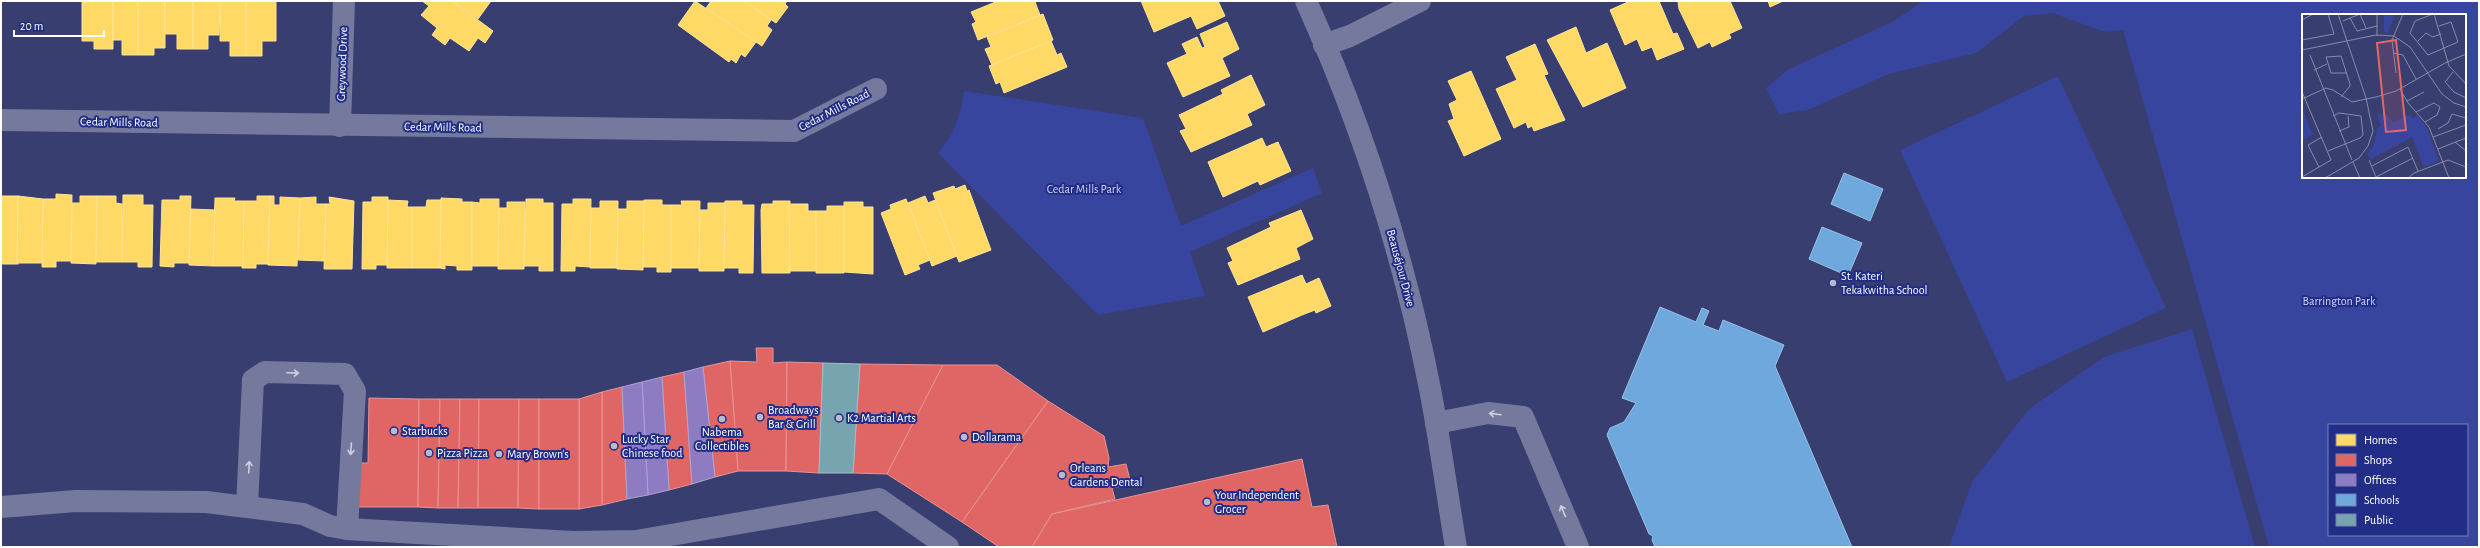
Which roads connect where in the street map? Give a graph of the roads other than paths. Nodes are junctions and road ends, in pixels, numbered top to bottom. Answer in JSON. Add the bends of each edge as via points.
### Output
{"nodes":[{"id":1,"x":344,"y":1,"type":"edge"},
{"id":2,"x":1306,"y":1,"type":"edge"},
{"id":3,"x":1420,"y":1,"type":"edge"},
{"id":4,"x":1324,"y":45,"type":"junction"},
{"id":5,"x":876,"y":89,"type":"dead end"},
{"id":6,"x":1,"y":120,"type":"edge"},
{"id":7,"x":340,"y":126,"type":"junction"},
{"id":8,"x":1436,"y":423,"type":"junction"},
{"id":9,"x":248,"y":506,"type":"junction"},
{"id":10,"x":1,"y":507,"type":"edge"},
{"id":11,"x":347,"y":529,"type":"junction"},
{"id":12,"x":573,"y":545,"type":"edge"},
{"id":13,"x":948,"y":547,"type":"edge"},
{"id":14,"x":1456,"y":547,"type":"edge"},
{"id":15,"x":1578,"y":547,"type":"edge"}],
"edges":[{"from":1,"to":7,"type":"street","name":"Greywood Drive"},
{"from":2,"to":4,"type":"street","name":"Beauséjour Drive"},
{"from":3,"to":4,"type":"street","via":[[1350,36]]},
{"from":4,"to":8,"type":"street","name":"Beauséjour Drive","via":[[1380,192],[1406,283]]},
{"from":5,"to":7,"type":"street","name":"Cedar Mills Road","via":[[794,131]]},
{"from":6,"to":7,"type":"street","name":"Cedar Mills Road"},
{"from":8,"to":14,"type":"street","name":"Beauséjour Drive"},
{"from":15,"to":8,"type":"street","one_way":true,"via":[[1523,417],[1488,413]]},
{"from":9,"to":10,"type":"street","via":[[206,502],[76,501]]},
{"from":9,"to":11,"type":"street","via":[[302,514],[330,526]]},
{"from":9,"to":11,"type":"street","one_way":true,"via":[[253,380],[265,372],[346,374],[355,391]]},
{"from":11,"to":12,"type":"street"},
{"from":12,"to":13,"type":"street","via":[[636,541],[879,499]]}]}
